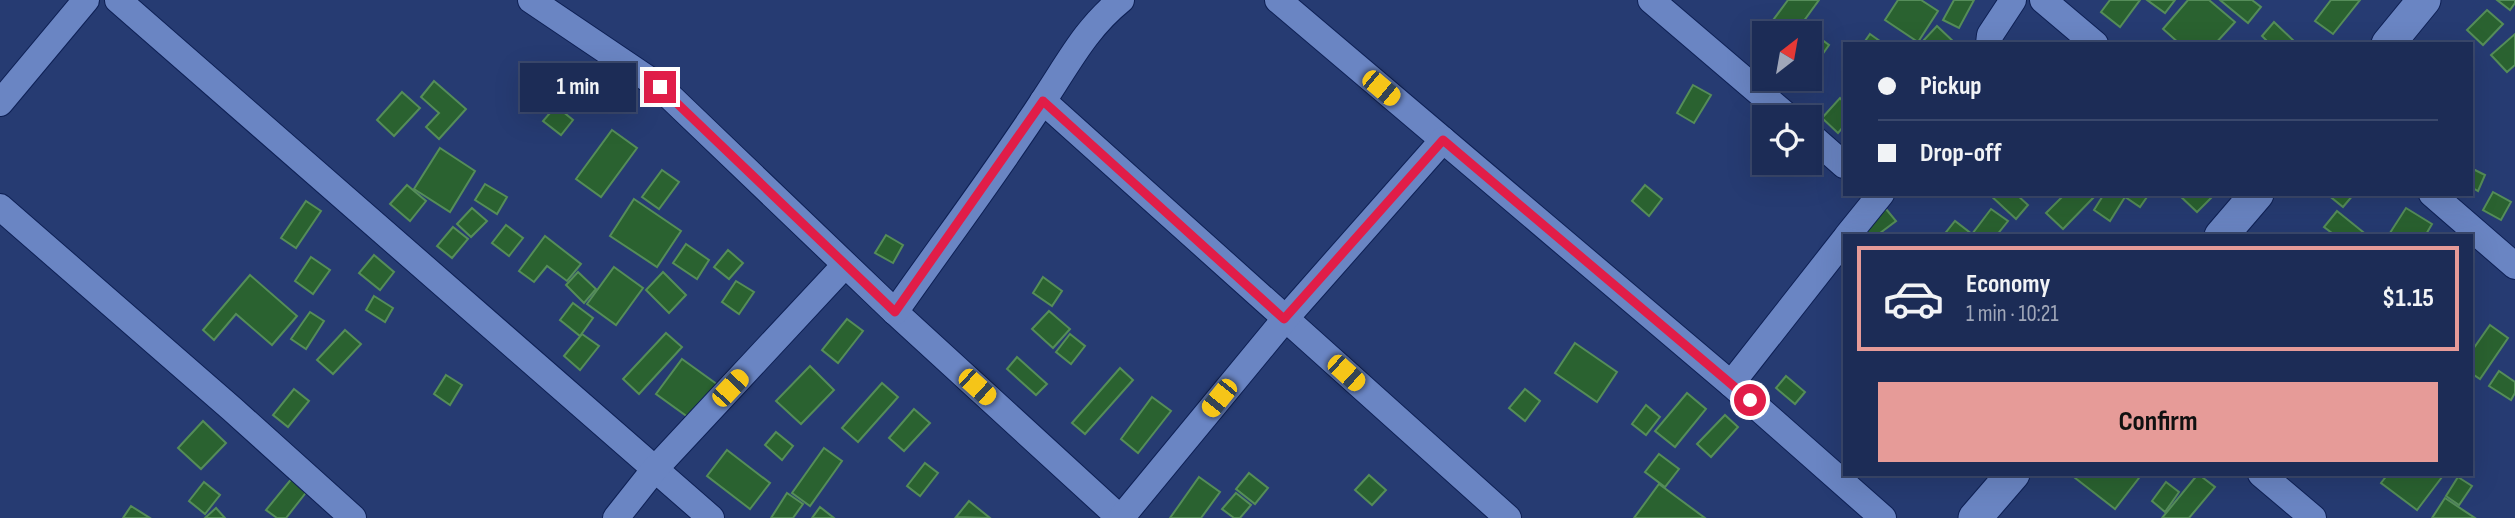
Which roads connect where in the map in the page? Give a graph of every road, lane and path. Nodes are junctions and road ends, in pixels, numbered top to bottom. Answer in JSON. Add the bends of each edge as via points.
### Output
{"nodes":[{"id":1,"x":86,"y":0,"type":"edge"},
{"id":2,"x":118,"y":0,"type":"edge"},
{"id":3,"x":531,"y":0,"type":"edge"},
{"id":4,"x":1121,"y":0,"type":"edge"},
{"id":5,"x":1278,"y":0,"type":"edge"},
{"id":6,"x":1651,"y":0,"type":"edge"},
{"id":7,"x":2013,"y":0,"type":"edge"},
{"id":8,"x":2043,"y":0,"type":"edge"},
{"id":9,"x":2420,"y":1,"type":"edge"},
{"id":10,"x":1989,"y":42,"type":"edge"},
{"id":11,"x":2093,"y":42,"type":"edge"},
{"id":12,"x":2389,"y":42,"type":"edge"},
{"id":13,"x":1043,"y":101,"type":"junction"},
{"id":14,"x":0,"y":103,"type":"edge"},
{"id":15,"x":1774,"y":105,"type":"edge"},
{"id":16,"x":1443,"y":140,"type":"junction"},
{"id":17,"x":1822,"y":146,"type":"edge"},
{"id":18,"x":1843,"y":164,"type":"edge"},
{"id":19,"x":1879,"y":196,"type":"edge"},
{"id":20,"x":2255,"y":196,"type":"edge"},
{"id":21,"x":2433,"y":196,"type":"edge"},
{"id":22,"x":0,"y":207,"type":"edge"},
{"id":23,"x":1849,"y":234,"type":"edge"},
{"id":24,"x":2223,"y":234,"type":"edge"},
{"id":25,"x":1843,"y":242,"type":"edge"},
{"id":26,"x":845,"y":265,"type":"junction"},
{"id":27,"x":2515,"y":266,"type":"edge"},
{"id":28,"x":895,"y":312,"type":"junction"},
{"id":29,"x":1284,"y":319,"type":"junction"},
{"id":30,"x":1731,"y":384,"type":"junction"},
{"id":31,"x":654,"y":470,"type":"junction"},
{"id":32,"x":2011,"y":476,"type":"edge"},
{"id":33,"x":2263,"y":476,"type":"edge"},
{"id":34,"x":353,"y":518,"type":"edge"},
{"id":35,"x":616,"y":518,"type":"edge"},
{"id":36,"x":711,"y":518,"type":"edge"},
{"id":37,"x":1121,"y":518,"type":"edge"},
{"id":38,"x":1508,"y":518,"type":"edge"},
{"id":39,"x":1883,"y":518,"type":"edge"},
{"id":40,"x":1975,"y":518,"type":"edge"},
{"id":41,"x":2313,"y":518,"type":"edge"}],
"edges":[{"from":1,"to":14,"type":"street"},
{"from":2,"to":31,"type":"street"},
{"from":3,"to":26,"type":"street","via":[[660,87]]},
{"from":4,"to":13,"type":"street","via":[[1086,35]]},
{"from":5,"to":16,"type":"street"},
{"from":6,"to":15,"type":"street"},
{"from":7,"to":10,"type":"street"},
{"from":8,"to":11,"type":"street"},
{"from":9,"to":12,"type":"street"},
{"from":13,"to":28,"type":"street"},
{"from":13,"to":29,"type":"street"},
{"from":16,"to":29,"type":"street"},
{"from":16,"to":30,"type":"street"},
{"from":17,"to":18,"type":"street"},
{"from":19,"to":23,"type":"street"},
{"from":20,"to":24,"type":"street"},
{"from":21,"to":27,"type":"street"},
{"from":22,"to":34,"type":"street"},
{"from":25,"to":30,"type":"street"},
{"from":26,"to":28,"type":"street"},
{"from":26,"to":31,"type":"street"},
{"from":28,"to":37,"type":"street"},
{"from":29,"to":37,"type":"street"},
{"from":29,"to":38,"type":"street"},
{"from":30,"to":39,"type":"street"},
{"from":31,"to":35,"type":"street"},
{"from":31,"to":36,"type":"street"},
{"from":32,"to":40,"type":"street"},
{"from":33,"to":41,"type":"street"}]}
